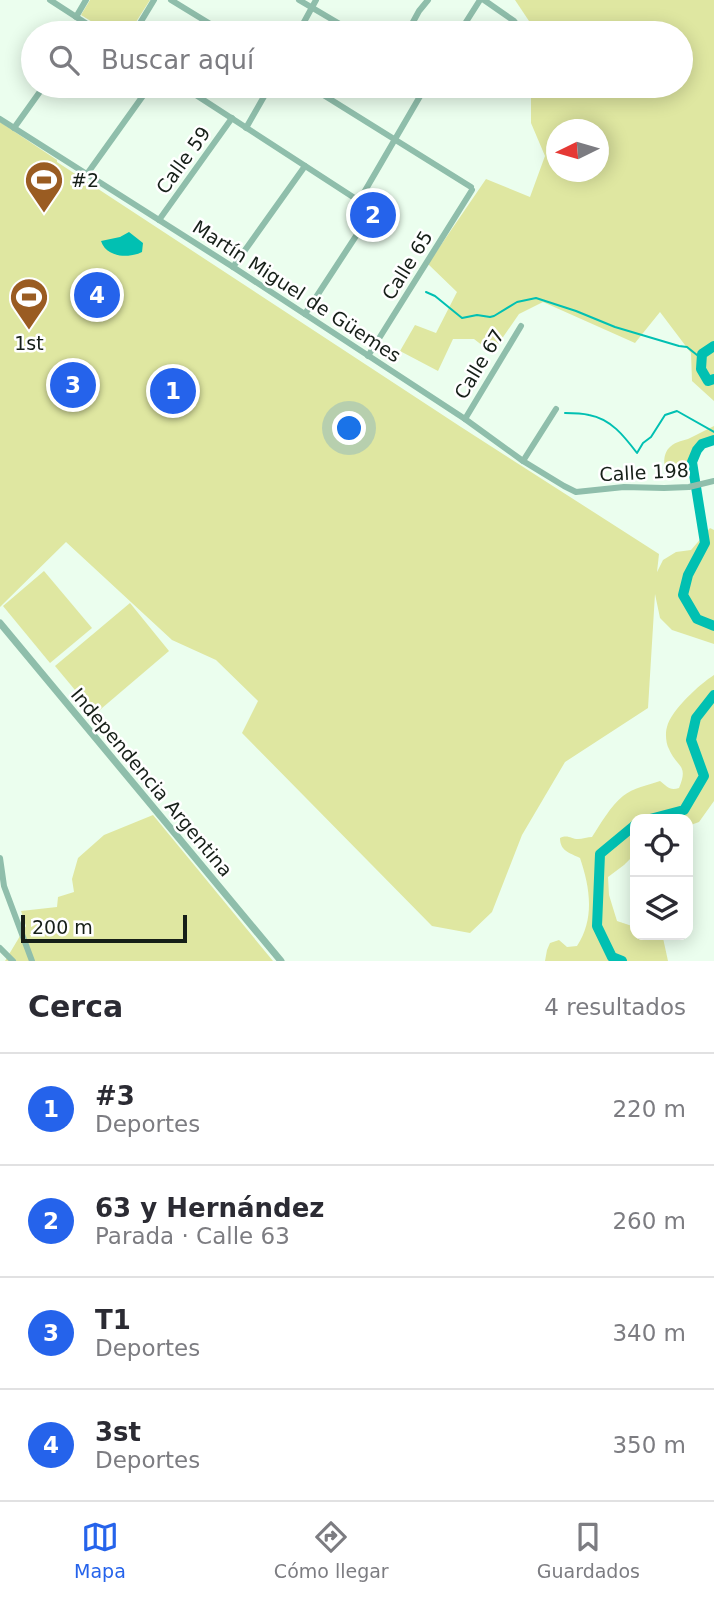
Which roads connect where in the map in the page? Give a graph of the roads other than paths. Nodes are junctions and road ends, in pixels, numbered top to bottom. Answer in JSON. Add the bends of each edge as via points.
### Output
{"nodes":[{"id":1,"x":50,"y":0,"type":"edge"},
{"id":2,"x":86,"y":0,"type":"edge"},
{"id":3,"x":154,"y":0,"type":"edge"},
{"id":4,"x":171,"y":0,"type":"edge"},
{"id":5,"x":299,"y":0,"type":"edge"},
{"id":6,"x":316,"y":0,"type":"edge"},
{"id":7,"x":428,"y":0,"type":"edge"},
{"id":8,"x":482,"y":0,"type":"edge"},
{"id":9,"x":312,"y":8,"type":"junction"},
{"id":10,"x":76,"y":17,"type":"junction"},
{"id":11,"x":82,"y":21,"type":"edge"},
{"id":12,"x":141,"y":21,"type":"edge"},
{"id":13,"x":205,"y":21,"type":"edge"},
{"id":14,"x":305,"y":21,"type":"edge"},
{"id":15,"x":334,"y":21,"type":"edge"},
{"id":16,"x":414,"y":21,"type":"edge"},
{"id":17,"x":467,"y":21,"type":"edge"},
{"id":18,"x":514,"y":21,"type":"edge"},
{"id":19,"x":35,"y":98,"type":"edge"},
{"id":20,"x":141,"y":98,"type":"edge"},
{"id":21,"x":201,"y":98,"type":"edge"},
{"id":22,"x":263,"y":98,"type":"edge"},
{"id":23,"x":328,"y":98,"type":"edge"},
{"id":24,"x":419,"y":98,"type":"edge"},
{"id":25,"x":232,"y":118,"type":"junction"},
{"id":26,"x":0,"y":119,"type":"edge"},
{"id":27,"x":14,"y":128,"type":"junction"},
{"id":28,"x":246,"y":128,"type":"junction"},
{"id":29,"x":395,"y":139,"type":"junction"},
{"id":30,"x":304,"y":166,"type":"junction"},
{"id":31,"x":87,"y":174,"type":"junction"},
{"id":32,"x":359,"y":201,"type":"junction"},
{"id":33,"x":159,"y":220,"type":"junction"},
{"id":34,"x":233,"y":267,"type":"junction"},
{"id":35,"x":304,"y":314,"type":"junction"},
{"id":36,"x":521,"y":326,"type":"dead end"},
{"id":37,"x":368,"y":356,"type":"junction"},
{"id":38,"x":556,"y":409,"type":"dead end"},
{"id":39,"x":465,"y":419,"type":"junction"},
{"id":40,"x":523,"y":461,"type":"junction"},
{"id":41,"x":714,"y":481,"type":"edge"},
{"id":42,"x":576,"y":492,"type":"joint"},
{"id":43,"x":0,"y":623,"type":"edge"},
{"id":44,"x":0,"y":858,"type":"edge"},
{"id":45,"x":0,"y":948,"type":"edge"},
{"id":46,"x":13,"y":961,"type":"edge"},
{"id":47,"x":32,"y":961,"type":"edge"},
{"id":48,"x":281,"y":961,"type":"edge"}],
"edges":[{"from":1,"to":10,"type":"street"},
{"from":2,"to":10,"type":"street"},
{"from":3,"to":12,"type":"street"},
{"from":4,"to":13,"type":"street"},
{"from":5,"to":9,"type":"street"},
{"from":6,"to":9,"type":"street"},
{"from":7,"to":16,"type":"street"},
{"from":8,"to":17,"type":"street"},
{"from":8,"to":18,"type":"street"},
{"from":9,"to":14,"type":"street"},
{"from":9,"to":15,"type":"street"},
{"from":10,"to":11,"type":"street"},
{"from":19,"to":27,"type":"street"},
{"from":20,"to":31,"type":"street"},
{"from":21,"to":25,"type":"street"},
{"from":22,"to":28,"type":"street"},
{"from":23,"to":29,"type":"street"},
{"from":24,"to":29,"type":"street"},
{"from":25,"to":28,"type":"street"},
{"from":25,"to":33,"type":"street","name":"Calle 59"},
{"from":26,"to":27,"type":"street","name":"Martín Miguel de Güemes"},
{"from":27,"to":31,"type":"street","name":"Martín Miguel de Güemes"},
{"from":28,"to":30,"type":"street"},
{"from":29,"to":32,"type":"street"},
{"from":29,"to":37,"type":"street","name":"Calle 65","via":[[472,189]]},
{"from":30,"to":32,"type":"street"},
{"from":30,"to":34,"type":"street"},
{"from":31,"to":33,"type":"street","name":"Martín Miguel de Güemes"},
{"from":32,"to":35,"type":"street","via":[[373,210]]},
{"from":33,"to":34,"type":"street","name":"Martín Miguel de Güemes"},
{"from":34,"to":35,"type":"street","name":"Martín Miguel de Güemes"},
{"from":35,"to":37,"type":"street","name":"Martín Miguel de Güemes"},
{"from":36,"to":39,"type":"street","name":"Calle 67"},
{"from":37,"to":39,"type":"street","name":"Martín Miguel de Güemes"},
{"from":38,"to":40,"type":"street"},
{"from":39,"to":40,"type":"street","name":"Martín Miguel de Güemes"},
{"from":40,"to":42,"type":"street","name":"Martín Miguel de Güemes"},
{"from":41,"to":42,"type":"street","name":"Calle 198"},
{"from":43,"to":48,"type":"street","name":"Independencia Argentina"},
{"from":44,"to":47,"type":"street","via":[[5,886]]},
{"from":45,"to":46,"type":"street"}]}
